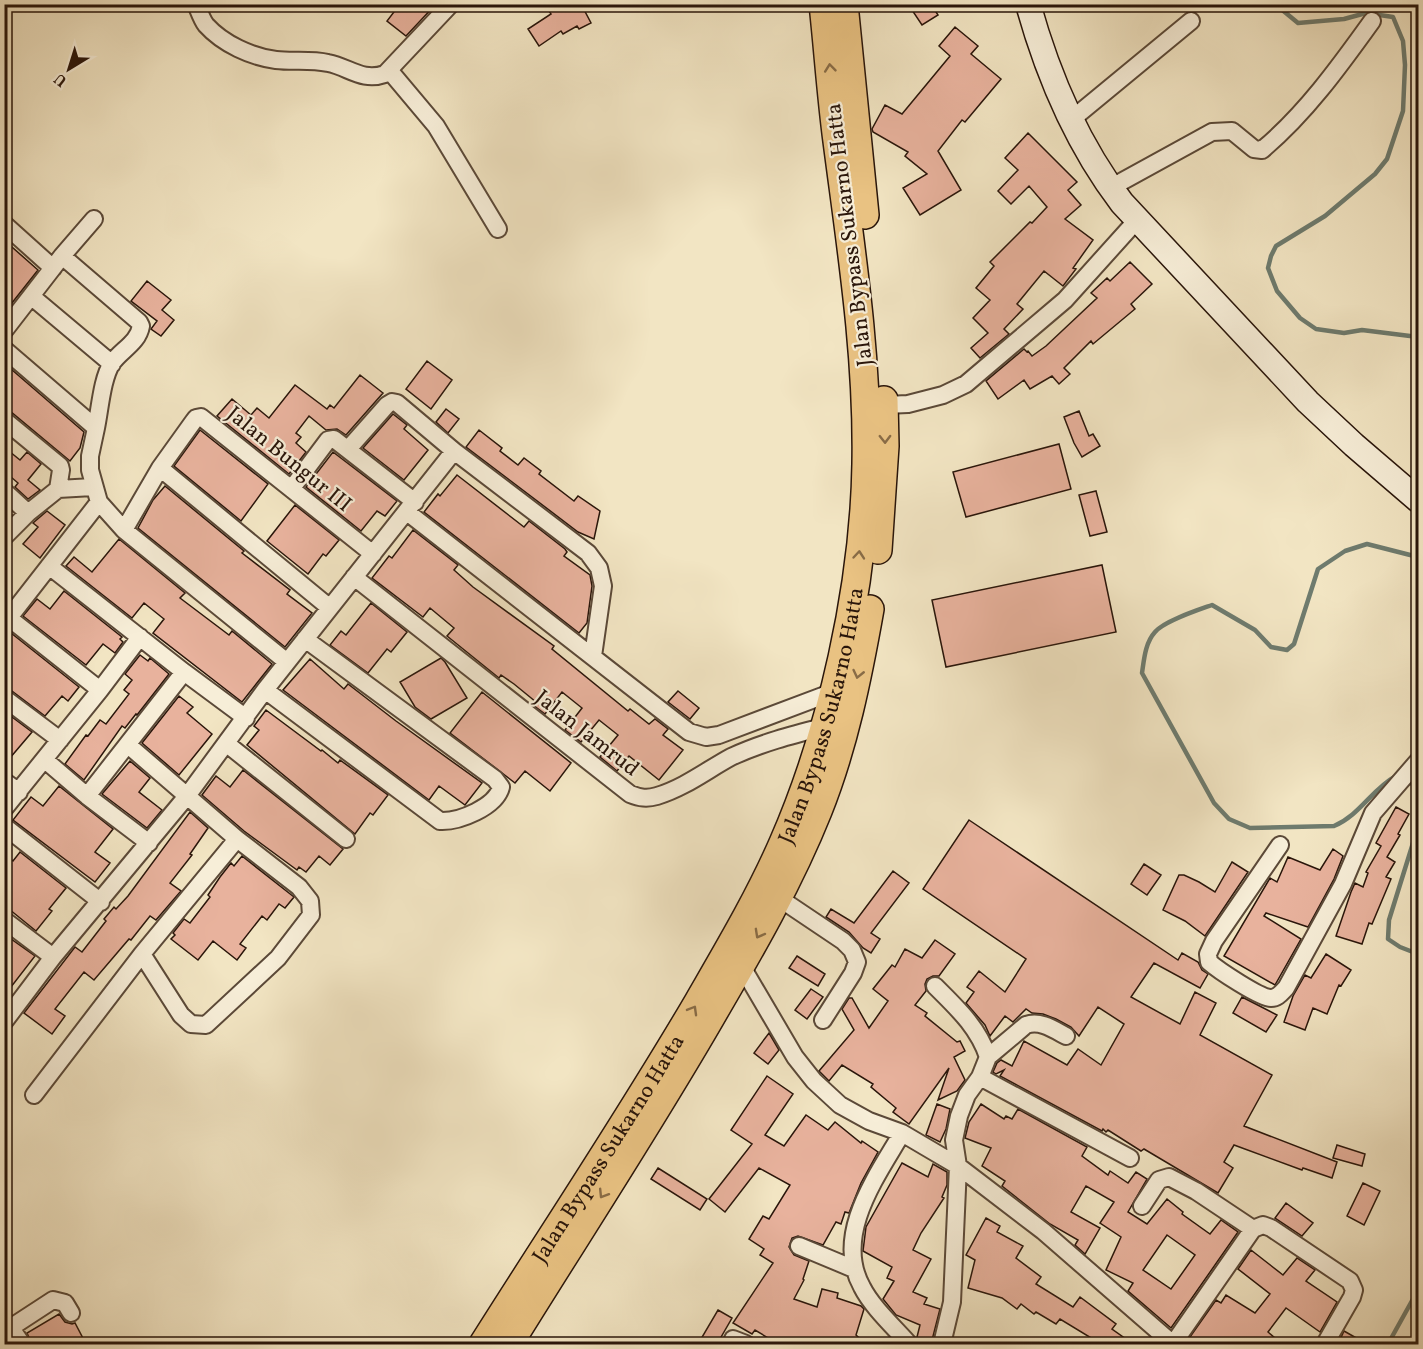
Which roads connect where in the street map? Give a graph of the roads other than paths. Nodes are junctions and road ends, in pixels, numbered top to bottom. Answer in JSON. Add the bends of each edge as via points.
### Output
{"nodes":[{"id":1,"x":196,"y":4,"type":"edge"},
{"id":2,"x":451,"y":4,"type":"edge"},
{"id":3,"x":823,"y":4,"type":"edge"},
{"id":4,"x":844,"y":4,"type":"edge"},
{"id":5,"x":1028,"y":4,"type":"edge"},
{"id":6,"x":1191,"y":21,"type":"dead end"},
{"id":7,"x":1372,"y":21,"type":"dead end"},
{"id":8,"x":389,"y":70,"type":"junction"},
{"id":9,"x":1071,"y":120,"type":"junction"},
{"id":10,"x":847,"y":140,"type":"junction"},
{"id":11,"x":1110,"y":188,"type":"junction"},
{"id":12,"x":94,"y":219,"type":"dead end"},
{"id":13,"x":1137,"y":220,"type":"junction"},
{"id":14,"x":4,"y":224,"type":"edge"},
{"id":15,"x":498,"y":229,"type":"dead end"},
{"id":16,"x":58,"y":262,"type":"junction"},
{"id":17,"x":31,"y":296,"type":"junction"},
{"id":18,"x":10,"y":311,"type":"edge"},
{"id":19,"x":4,"y":330,"type":"edge"},
{"id":20,"x":4,"y":349,"type":"edge"},
{"id":21,"x":112,"y":364,"type":"junction"},
{"id":22,"x":885,"y":405,"type":"junction"},
{"id":23,"x":4,"y":420,"type":"edge"},
{"id":24,"x":96,"y":428,"type":"junction"},
{"id":25,"x":349,"y":448,"type":"junction"},
{"id":26,"x":454,"y":451,"type":"junction"},
{"id":27,"x":90,"y":456,"type":"junction"},
{"id":28,"x":160,"y":468,"type":"junction"},
{"id":29,"x":61,"y":470,"type":"junction"},
{"id":30,"x":292,"y":488,"type":"junction"},
{"id":31,"x":58,"y":489,"type":"junction"},
{"id":32,"x":4,"y":490,"type":"edge"},
{"id":33,"x":96,"y":494,"type":"junction"},
{"id":34,"x":1419,"y":500,"type":"edge"},
{"id":35,"x":411,"y":507,"type":"junction"},
{"id":36,"x":28,"y":513,"type":"junction"},
{"id":37,"x":124,"y":530,"type":"junction"},
{"id":38,"x":4,"y":537,"type":"edge"},
{"id":39,"x":373,"y":554,"type":"junction"},
{"id":40,"x":49,"y":566,"type":"junction"},
{"id":41,"x":354,"y":577,"type":"junction"},
{"id":42,"x":330,"y":608,"type":"junction"},
{"id":43,"x":7,"y":621,"type":"edge"},
{"id":44,"x":140,"y":637,"type":"junction"},
{"id":45,"x":305,"y":639,"type":"junction"},
{"id":46,"x":593,"y":656,"type":"junction"},
{"id":47,"x":288,"y":662,"type":"junction"},
{"id":48,"x":184,"y":672,"type":"junction"},
{"id":49,"x":100,"y":690,"type":"junction"},
{"id":50,"x":265,"y":690,"type":"junction"},
{"id":51,"x":833,"y":692,"type":"junction"},
{"id":52,"x":4,"y":698,"type":"edge"},
{"id":53,"x":246,"y":718,"type":"junction"},
{"id":54,"x":823,"y":727,"type":"junction"},
{"id":55,"x":60,"y":740,"type":"junction"},
{"id":56,"x":227,"y":744,"type":"junction"},
{"id":57,"x":128,"y":745,"type":"junction"},
{"id":58,"x":45,"y":760,"type":"junction"},
{"id":59,"x":1415,"y":765,"type":"edge"},
{"id":60,"x":4,"y":781,"type":"edge"},
{"id":61,"x":19,"y":792,"type":"junction"},
{"id":62,"x":87,"y":796,"type":"junction"},
{"id":63,"x":187,"y":796,"type":"junction"},
{"id":64,"x":4,"y":809,"type":"edge"},
{"id":65,"x":4,"y":826,"type":"edge"},
{"id":66,"x":237,"y":839,"type":"junction"},
{"id":67,"x":346,"y":839,"type":"dead end"},
{"id":68,"x":149,"y":843,"type":"junction"},
{"id":69,"x":1280,"y":845,"type":"dead end"},
{"id":70,"x":779,"y":898,"type":"junction"},
{"id":71,"x":101,"y":902,"type":"junction"},
{"id":72,"x":4,"y":920,"type":"edge"},
{"id":73,"x":142,"y":954,"type":"junction"},
{"id":74,"x":53,"y":957,"type":"junction"},
{"id":75,"x":741,"y":965,"type":"junction"},
{"id":76,"x":935,"y":986,"type":"dead end"},
{"id":77,"x":7,"y":1014,"type":"edge"},
{"id":78,"x":823,"y":1020,"type":"dead end"},
{"id":79,"x":1066,"y":1036,"type":"dead end"},
{"id":80,"x":988,"y":1057,"type":"junction"},
{"id":81,"x":980,"y":1077,"type":"junction"},
{"id":82,"x":34,"y":1095,"type":"dead end"},
{"id":83,"x":902,"y":1132,"type":"junction"},
{"id":84,"x":1130,"y":1158,"type":"dead end"},
{"id":85,"x":958,"y":1166,"type":"junction"},
{"id":86,"x":1142,"y":1206,"type":"dead end"},
{"id":87,"x":1253,"y":1229,"type":"junction"},
{"id":88,"x":799,"y":1246,"type":"dead end"},
{"id":89,"x":854,"y":1269,"type":"junction"},
{"id":90,"x":530,"y":1290,"type":"junction"},
{"id":91,"x":72,"y":1313,"type":"dead end"},
{"id":92,"x":8,"y":1330,"type":"edge"},
{"id":93,"x":508,"y":1332,"type":"edge"},
{"id":94,"x":947,"y":1343,"type":"edge"},
{"id":95,"x":22,"y":1344,"type":"edge"},
{"id":96,"x":483,"y":1344,"type":"edge"},
{"id":97,"x":909,"y":1344,"type":"edge"},
{"id":98,"x":1173,"y":1344,"type":"edge"},
{"id":99,"x":1324,"y":1344,"type":"edge"}],
"edges":[{"from":1,"to":8,"type":"street","via":[[206,25],[255,56],[316,60],[364,77],[376,78]]},
{"from":2,"to":8,"type":"street"},
{"from":10,"to":3,"type":"highway","name":"Jalan Bypass Sukarno Hatta","one_way":true},
{"from":4,"to":10,"type":"highway","name":"Jalan Bypass Sukarno Hatta"},
{"from":5,"to":9,"type":"main road","via":[[1047,64]]},
{"from":6,"to":9,"type":"street"},
{"from":7,"to":11,"type":"street","via":[[1342,64],[1284,132],[1262,150],[1254,149],[1232,131],[1212,132]]},
{"from":8,"to":15,"type":"street","via":[[436,126]]},
{"from":9,"to":11,"type":"main road"},
{"from":10,"to":22,"type":"highway","name":"Jalan Bypass Sukarno Hatta","via":[[878,315]]},
{"from":51,"to":10,"type":"highway","name":"Jalan Bypass Sukarno Hatta","one_way":true,"via":[[858,569],[866,459],[864,365]]},
{"from":11,"to":13,"type":"main road"},
{"from":12,"to":16,"type":"street"},
{"from":13,"to":22,"type":"street","via":[[1065,300],[966,384],[943,395]]},
{"from":13,"to":34,"type":"main road","via":[[1308,402]]},
{"from":14,"to":16,"type":"street"},
{"from":16,"to":17,"type":"street"},
{"from":16,"to":21,"type":"street","via":[[139,322],[135,340]]},
{"from":17,"to":18,"type":"street"},
{"from":17,"to":21,"type":"street"},
{"from":18,"to":19,"type":"street"},
{"from":20,"to":24,"type":"street"},
{"from":21,"to":24,"type":"street"},
{"from":22,"to":70,"type":"highway","name":"Jalan Bypass Sukarno Hatta","one_way":true,"via":[[877,564],[861,664],[819,809]]},
{"from":23,"to":29,"type":"street"},
{"from":24,"to":27,"type":"street"},
{"from":25,"to":26,"type":"street","via":[[392,402]]},
{"from":25,"to":30,"type":"street","via":[[334,439],[328,440]]},
{"from":25,"to":35,"type":"street"},
{"from":26,"to":35,"type":"street"},
{"from":26,"to":46,"type":"street","via":[[594,560],[603,586]]},
{"from":27,"to":29,"type":"street"},
{"from":27,"to":33,"type":"street"},
{"from":28,"to":30,"type":"street","name":"Jalan Bungur III","via":[[196,418],[201,417]]},
{"from":28,"to":37,"type":"street","name":"Jalan Bungur III"},
{"from":28,"to":42,"type":"street"},
{"from":29,"to":31,"type":"street"},
{"from":30,"to":39,"type":"street","name":"Jalan Bungur III"},
{"from":31,"to":33,"type":"street"},
{"from":31,"to":36,"type":"street"},
{"from":32,"to":36,"type":"street"},
{"from":33,"to":37,"type":"street"},
{"from":33,"to":40,"type":"street"},
{"from":35,"to":39,"type":"street"},
{"from":35,"to":46,"type":"street"},
{"from":36,"to":38,"type":"street"},
{"from":37,"to":47,"type":"street"},
{"from":39,"to":41,"type":"street"},
{"from":40,"to":43,"type":"street"},
{"from":40,"to":44,"type":"street"},
{"from":41,"to":42,"type":"street"},
{"from":41,"to":54,"type":"street","name":"Jalan Jamrud","via":[[630,794],[643,798],[666,792],[775,739]]},
{"from":42,"to":45,"type":"street"},
{"from":43,"to":49,"type":"street"},
{"from":44,"to":48,"type":"street"},
{"from":44,"to":49,"type":"street"},
{"from":45,"to":47,"type":"street"},
{"from":45,"to":50,"type":"street","via":[[495,779],[501,787],[499,795],[493,802],[452,822],[441,822]]},
{"from":46,"to":51,"type":"street","via":[[674,722],[706,737]]},
{"from":47,"to":50,"type":"street"},
{"from":48,"to":53,"type":"street"},
{"from":48,"to":57,"type":"street"},
{"from":49,"to":55,"type":"street"},
{"from":50,"to":53,"type":"street"},
{"from":51,"to":54,"type":"highway","name":"Jalan Bypass Sukarno Hatta"},
{"from":52,"to":55,"type":"street"},
{"from":53,"to":56,"type":"street"},
{"from":90,"to":54,"type":"highway","name":"Jalan Bypass Sukarno Hatta","one_way":true,"via":[[747,916],[785,839]]},
{"from":55,"to":58,"type":"street"},
{"from":56,"to":63,"type":"street"},
{"from":56,"to":67,"type":"street"},
{"from":57,"to":62,"type":"street"},
{"from":57,"to":63,"type":"street"},
{"from":58,"to":61,"type":"street"},
{"from":58,"to":62,"type":"street"},
{"from":59,"to":69,"type":"street","via":[[1373,813],[1343,884],[1286,988],[1278,997],[1268,999],[1218,970],[1209,962],[1208,954]]},
{"from":60,"to":61,"type":"street"},
{"from":61,"to":64,"type":"street"},
{"from":62,"to":68,"type":"street"},
{"from":63,"to":66,"type":"street"},
{"from":63,"to":68,"type":"street"},
{"from":65,"to":71,"type":"street"},
{"from":66,"to":73,"type":"street"},
{"from":66,"to":73,"type":"street","via":[[300,887],[310,901],[311,915],[278,958],[206,1025],[191,1024],[181,1015]]},
{"from":68,"to":71,"type":"street"},
{"from":70,"to":75,"type":"highway","name":"Jalan Bypass Sukarno Hatta","one_way":true},
{"from":70,"to":78,"type":"street","via":[[843,941],[857,962]]},
{"from":71,"to":74,"type":"street"},
{"from":72,"to":74,"type":"street"},
{"from":73,"to":82,"type":"street"},
{"from":74,"to":77,"type":"street"},
{"from":75,"to":83,"type":"street","via":[[814,1082],[840,1105],[869,1121]]},
{"from":75,"to":90,"type":"highway","name":"Jalan Bypass Sukarno Hatta","one_way":true,"via":[[668,1090]]},
{"from":76,"to":80,"type":"street","via":[[973,1024]]},
{"from":79,"to":80,"type":"street","via":[[1033,1022]]},
{"from":80,"to":81,"type":"street"},
{"from":81,"to":84,"type":"street"},
{"from":81,"to":85,"type":"street","via":[[959,1116],[954,1140]]},
{"from":83,"to":85,"type":"street"},
{"from":83,"to":89,"type":"street","via":[[856,1219]]},
{"from":85,"to":94,"type":"street"},
{"from":85,"to":98,"type":"street","via":[[1043,1231]]},
{"from":86,"to":87,"type":"street","via":[[1159,1180],[1168,1177]]},
{"from":87,"to":98,"type":"street"},
{"from":87,"to":99,"type":"street","via":[[1263,1225],[1271,1228],[1350,1281],[1352,1297]]},
{"from":88,"to":89,"type":"street"},
{"from":89,"to":97,"type":"street","via":[[862,1288]]},
{"from":90,"to":93,"type":"highway","name":"Jalan Bypass Sukarno Hatta"},
{"from":91,"to":92,"type":"street","via":[[65,1302],[53,1300]]},
{"from":92,"to":95,"type":"street"},
{"from":93,"to":96,"type":"highway","name":"Jalan Bypass Sukarno Hatta"}]}
